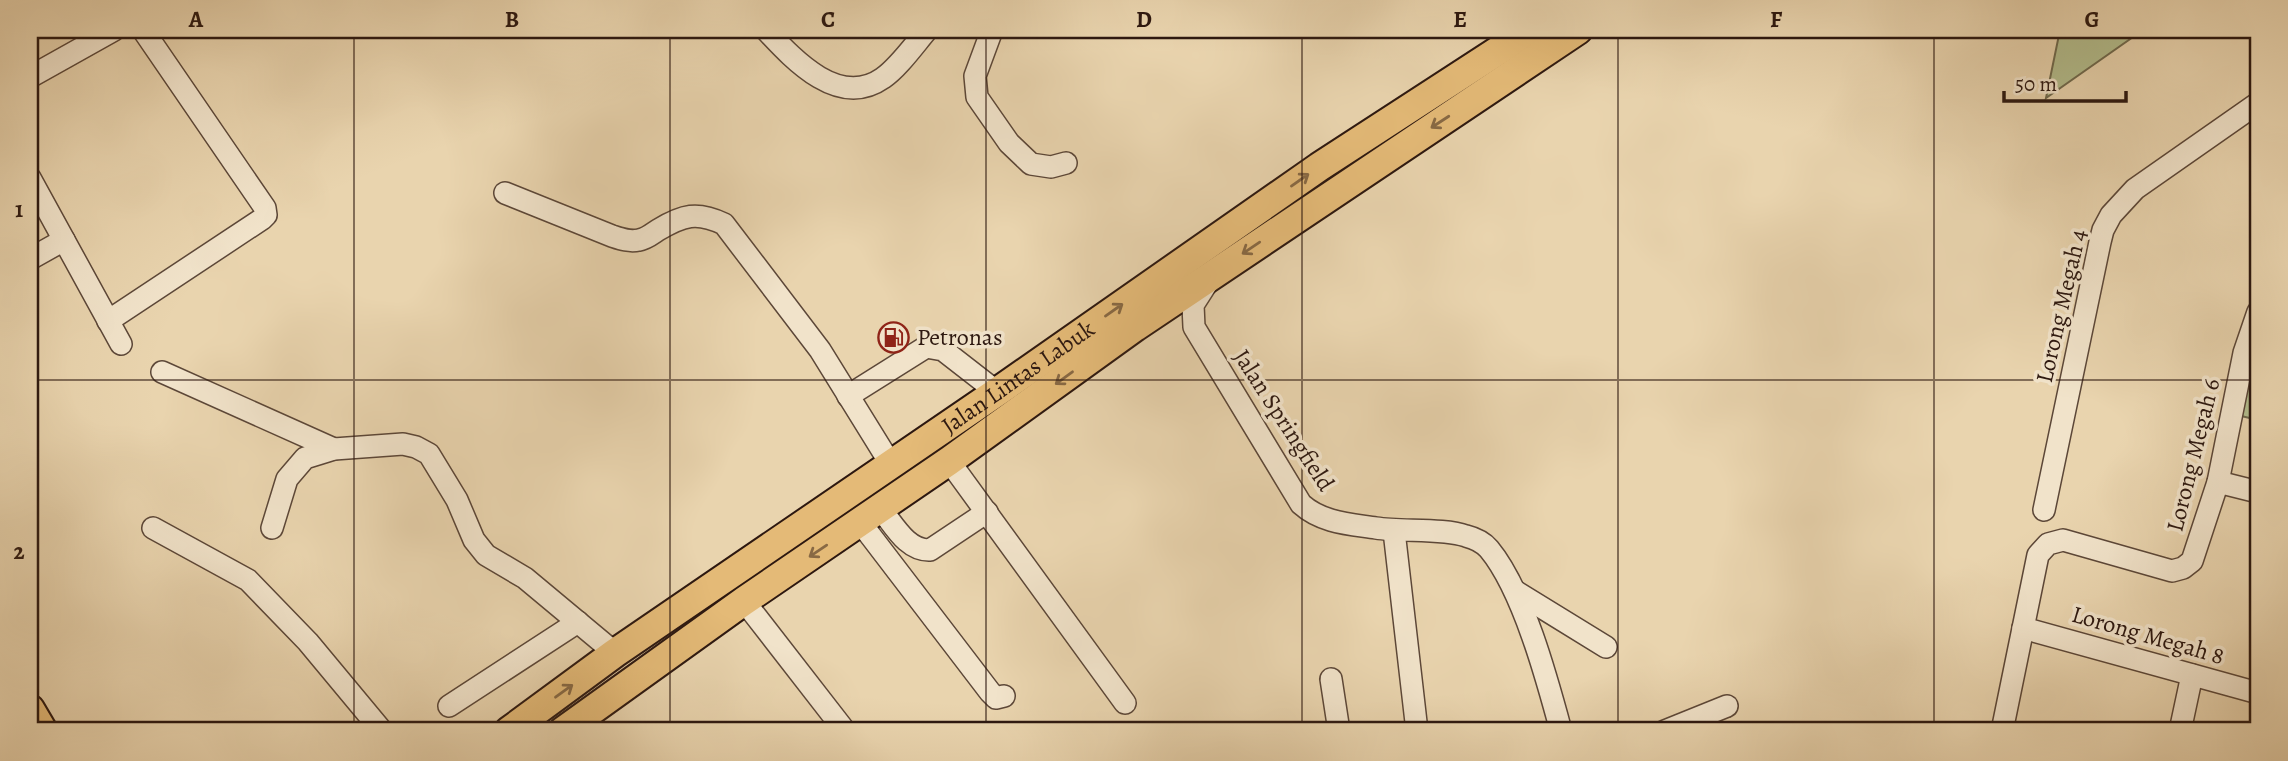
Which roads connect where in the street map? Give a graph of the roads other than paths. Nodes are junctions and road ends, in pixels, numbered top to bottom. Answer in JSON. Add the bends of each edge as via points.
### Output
{"nodes":[{"id":1,"x":114,"y":30,"type":"edge"},
{"id":2,"x":143,"y":30,"type":"edge"},
{"id":3,"x":766,"y":30,"type":"edge"},
{"id":4,"x":927,"y":30,"type":"edge"},
{"id":5,"x":992,"y":30,"type":"edge"},
{"id":6,"x":1504,"y":30,"type":"edge"},
{"id":7,"x":1530,"y":30,"type":"edge"},
{"id":8,"x":1560,"y":30,"type":"edge"},
{"id":9,"x":1578,"y":30,"type":"edge"},
{"id":10,"x":30,"y":76,"type":"edge"},
{"id":11,"x":1460,"y":77,"type":"junction"},
{"id":12,"x":2258,"y":103,"type":"edge"},
{"id":13,"x":1066,"y":163,"type":"dead end"},
{"id":14,"x":30,"y":177,"type":"edge"},
{"id":15,"x":505,"y":192,"type":"dead end"},
{"id":16,"x":64,"y":240,"type":"junction"},
{"id":17,"x":30,"y":259,"type":"edge"},
{"id":18,"x":1215,"y":273,"type":"junction"},
{"id":19,"x":2258,"y":312,"type":"edge"},
{"id":20,"x":108,"y":321,"type":"junction"},
{"id":21,"x":1135,"y":327,"type":"junction"},
{"id":22,"x":1194,"y":327,"type":"junction"},
{"id":23,"x":121,"y":344,"type":"dead end"},
{"id":24,"x":162,"y":372,"type":"dead end"},
{"id":25,"x":997,"y":392,"type":"junction"},
{"id":26,"x":848,"y":396,"type":"junction"},
{"id":27,"x":334,"y":449,"type":"junction"},
{"id":28,"x":949,"y":461,"type":"junction"},
{"id":29,"x":890,"y":463,"type":"junction"},
{"id":30,"x":2218,"y":482,"type":"junction"},
{"id":31,"x":2258,"y":492,"type":"edge"},
{"id":32,"x":2044,"y":510,"type":"dead end"},
{"id":33,"x":987,"y":512,"type":"junction"},
{"id":34,"x":870,"y":515,"type":"junction"},
{"id":35,"x":153,"y":528,"type":"dead end"},
{"id":36,"x":272,"y":528,"type":"dead end"},
{"id":37,"x":1394,"y":531,"type":"junction"},
{"id":38,"x":1515,"y":591,"type":"junction"},
{"id":39,"x":744,"y":601,"type":"junction"},
{"id":40,"x":578,"y":622,"type":"junction"},
{"id":41,"x":2023,"y":628,"type":"junction"},
{"id":42,"x":1606,"y":647,"type":"dead end"},
{"id":43,"x":615,"y":653,"type":"junction"},
{"id":44,"x":2192,"y":675,"type":"junction"},
{"id":45,"x":1331,"y":679,"type":"dead end"},
{"id":46,"x":2258,"y":693,"type":"edge"},
{"id":47,"x":1004,"y":696,"type":"dead end"},
{"id":48,"x":1125,"y":703,"type":"dead end"},
{"id":49,"x":449,"y":706,"type":"dead end"},
{"id":50,"x":1727,"y":706,"type":"dead end"},
{"id":51,"x":30,"y":709,"type":"edge"},
{"id":52,"x":43,"y":731,"type":"edge"},
{"id":53,"x":382,"y":731,"type":"edge"},
{"id":54,"x":509,"y":731,"type":"edge"},
{"id":55,"x":564,"y":731,"type":"edge"},
{"id":56,"x":845,"y":731,"type":"edge"},
{"id":57,"x":1339,"y":731,"type":"edge"},
{"id":58,"x":1417,"y":731,"type":"edge"},
{"id":59,"x":1561,"y":731,"type":"edge"},
{"id":60,"x":1665,"y":731,"type":"edge"},
{"id":61,"x":2002,"y":731,"type":"edge"},
{"id":62,"x":2180,"y":731,"type":"edge"}],
"edges":[{"from":1,"to":10,"type":"street"},
{"from":2,"to":20,"type":"street","via":[[266,215]]},
{"from":3,"to":4,"type":"street","via":[[796,63],[837,87],[860,89],[884,78]]},
{"from":5,"to":13,"type":"street","via":[[975,76],[977,97],[1009,144],[1031,164],[1051,167]]},
{"from":6,"to":11,"type":"main road","via":[[1461,62]]},
{"from":7,"to":11,"type":"main road","name":"Jalan Lintas Labuk"},
{"from":8,"to":11,"type":"main road","via":[[1479,82],[1464,82]]},
{"from":9,"to":18,"type":"main road","name":"Jalan Lintas Labuk","one_way":true},
{"from":25,"to":11,"type":"main road","name":"Jalan Lintas Labuk","one_way":true,"via":[[1319,167]]},
{"from":12,"to":32,"type":"street","name":"Lorong Megah 4","via":[[2135,188],[2111,215],[2101,242]]},
{"from":14,"to":16,"type":"street"},
{"from":15,"to":26,"type":"street","via":[[629,241],[642,240],[693,215],[724,224],[820,351]]},
{"from":16,"to":17,"type":"street"},
{"from":16,"to":20,"type":"street"},
{"from":18,"to":21,"type":"main road","name":"Jalan Lintas Labuk"},
{"from":18,"to":22,"type":"street","via":[[1194,305]]},
{"from":19,"to":30,"type":"street","name":"Lorong Megah 6","via":[[2244,353]]},
{"from":20,"to":23,"type":"street"},
{"from":21,"to":22,"type":"street","via":[[1164,318]]},
{"from":21,"to":28,"type":"main road","name":"Jalan Lintas Labuk","one_way":true},
{"from":22,"to":37,"type":"street","name":"Jalan Springfield","via":[[1301,504],[1340,523]]},
{"from":24,"to":27,"type":"street"},
{"from":25,"to":26,"type":"street","via":[[943,350],[926,347]]},
{"from":25,"to":29,"type":"main road","name":"Jalan Lintas Labuk"},
{"from":26,"to":29,"type":"street"},
{"from":27,"to":36,"type":"street","via":[[305,458],[287,479]]},
{"from":27,"to":40,"type":"street","via":[[403,444],[429,454],[486,555],[525,578]]},
{"from":28,"to":33,"type":"street"},
{"from":28,"to":34,"type":"main road","name":"Jalan Lintas Labuk"},
{"from":29,"to":43,"type":"main road","name":"Jalan Lintas Labuk"},
{"from":30,"to":31,"type":"street"},
{"from":30,"to":41,"type":"street","name":"Lorong Megah 6","via":[[2192,561],[2183,568],[2172,571],[2063,540],[2048,544],[2038,555]]},
{"from":33,"to":34,"type":"street","via":[[930,550],[920,551]]},
{"from":33,"to":48,"type":"street"},
{"from":34,"to":39,"type":"main road","name":"Jalan Lintas Labuk","one_way":true},
{"from":34,"to":47,"type":"street","via":[[990,692],[996,698]]},
{"from":35,"to":53,"type":"street","via":[[248,580],[308,642]]},
{"from":37,"to":38,"type":"street","name":"Jalan Springfield","via":[[1463,534],[1479,541]]},
{"from":37,"to":58,"type":"street"},
{"from":38,"to":42,"type":"street"},
{"from":38,"to":59,"type":"street"},
{"from":39,"to":55,"type":"main road","name":"Jalan Lintas Labuk"},
{"from":39,"to":56,"type":"street"},
{"from":40,"to":43,"type":"street"},
{"from":40,"to":49,"type":"street"},
{"from":41,"to":44,"type":"street","name":"Lorong Megah 8"},
{"from":41,"to":61,"type":"street","name":"Lorong Megah 6"},
{"from":54,"to":43,"type":"main road","name":"Jalan Lintas Labuk","one_way":true},
{"from":44,"to":46,"type":"street","name":"Lorong Megah 8"},
{"from":44,"to":62,"type":"street"},
{"from":45,"to":57,"type":"street"},
{"from":50,"to":60,"type":"street"},
{"from":51,"to":52,"type":"main road"}]}
